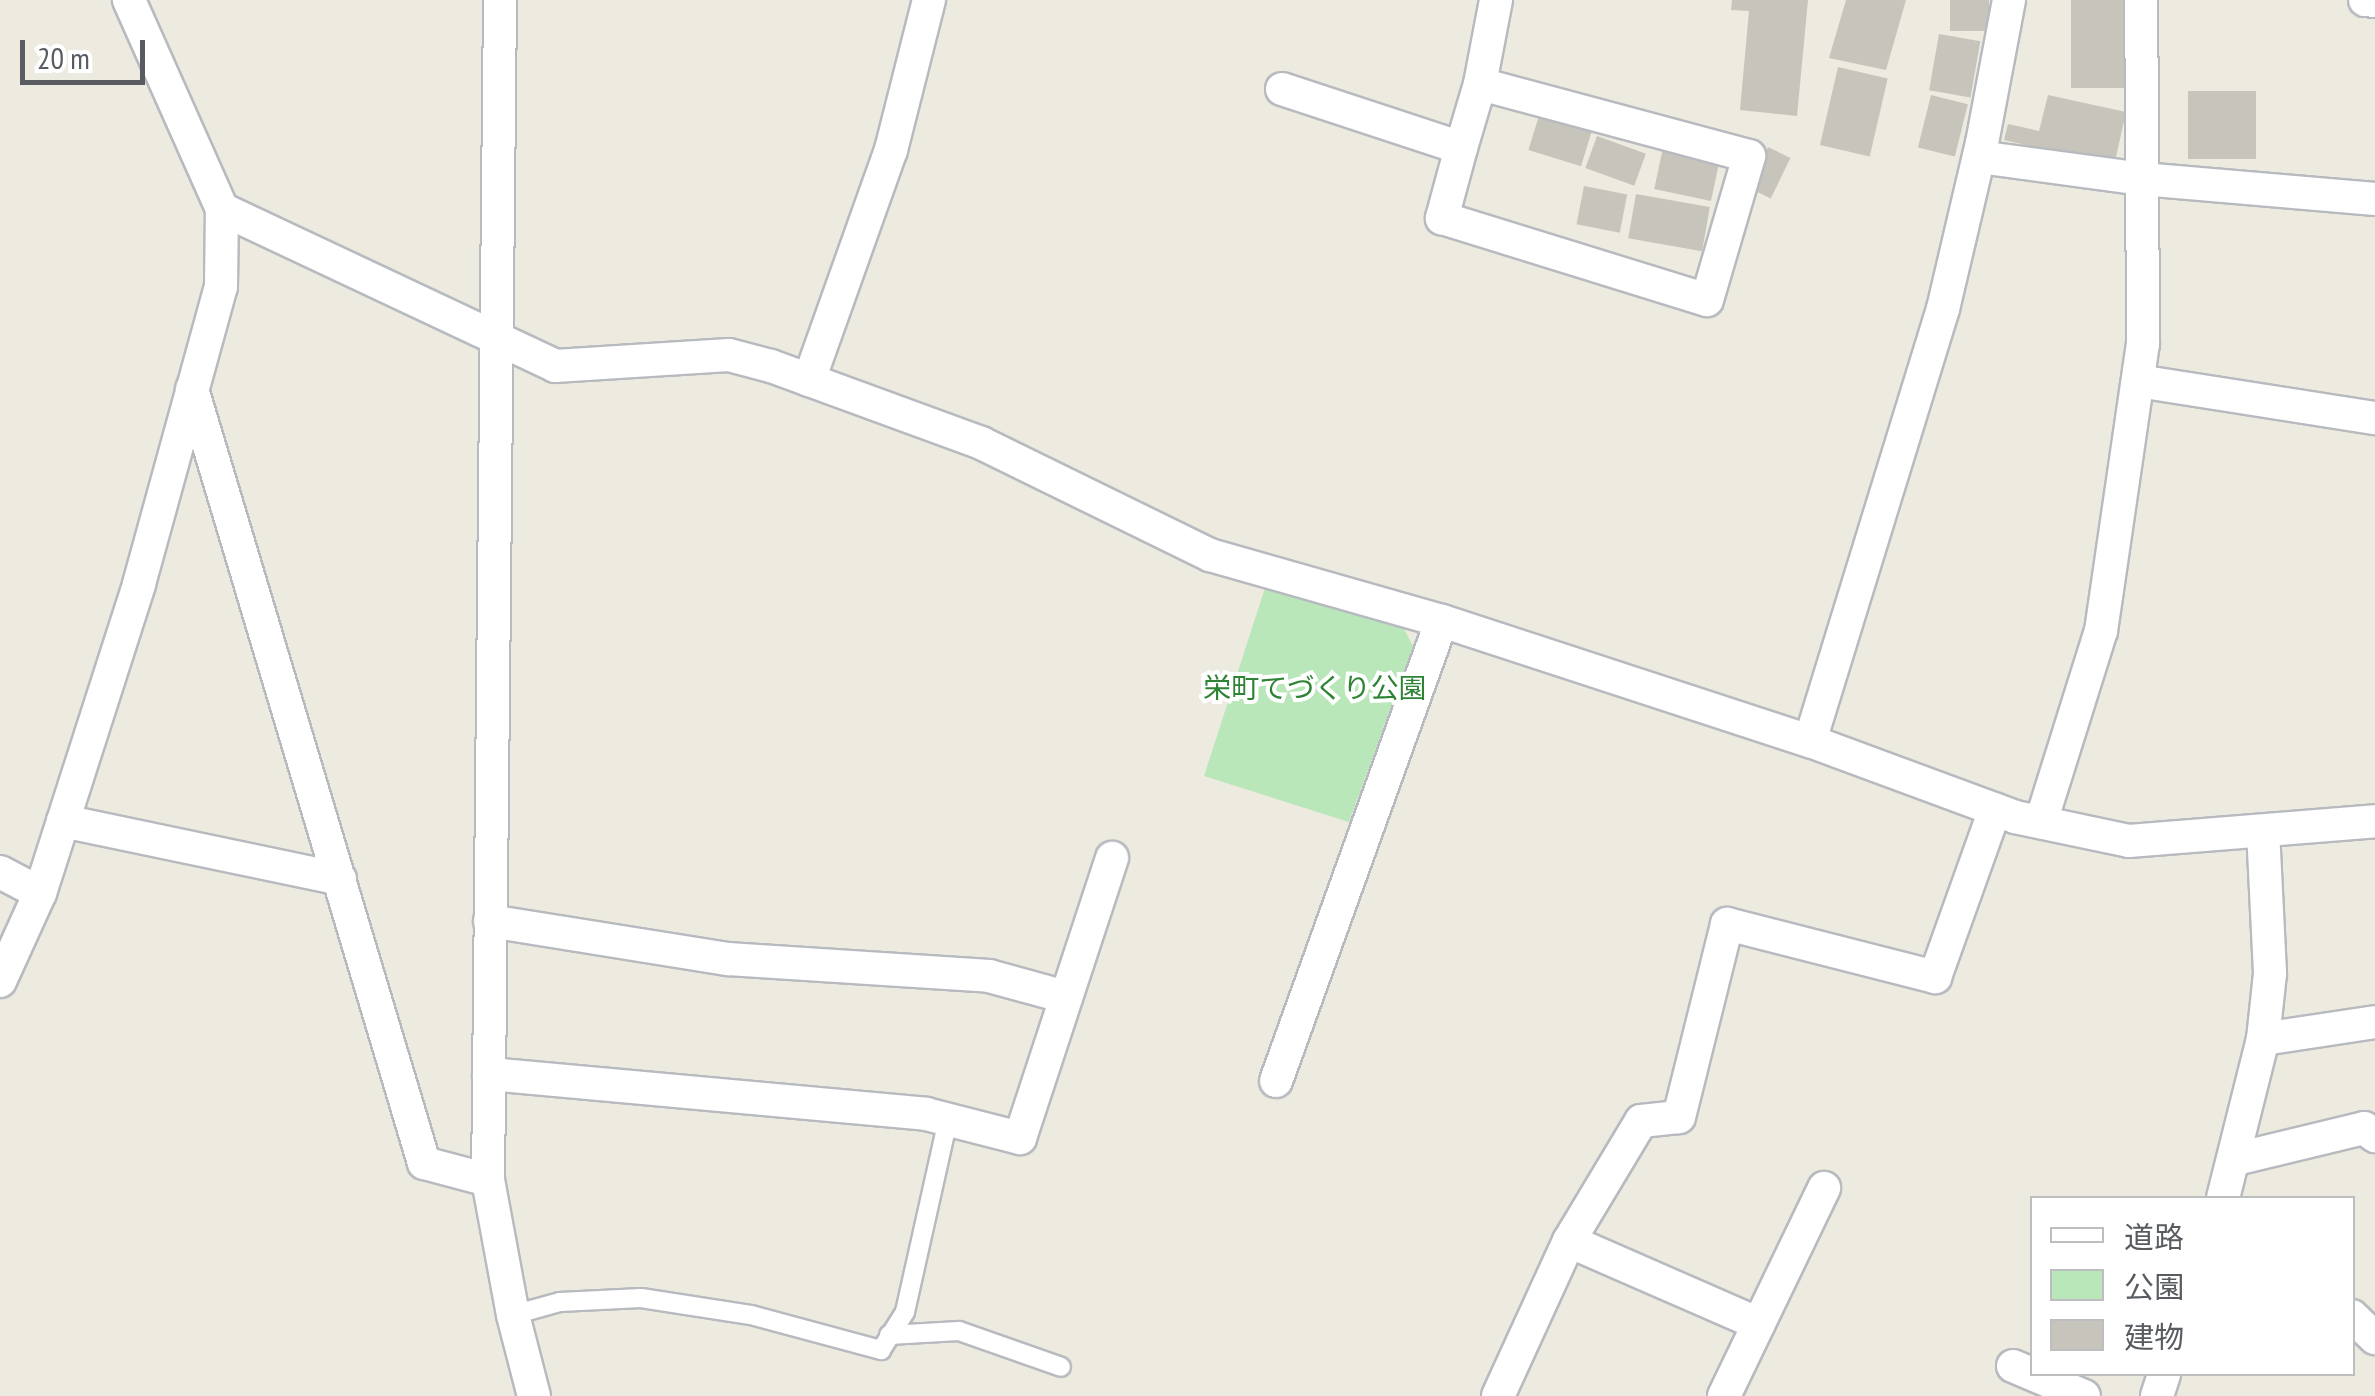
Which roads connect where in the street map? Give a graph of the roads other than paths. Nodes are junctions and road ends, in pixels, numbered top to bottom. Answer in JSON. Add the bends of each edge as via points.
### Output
{"nodes":[{"id":1,"x":129,"y":0,"type":"edge"},
{"id":2,"x":500,"y":0,"type":"edge"},
{"id":3,"x":929,"y":0,"type":"edge"},
{"id":4,"x":1496,"y":0,"type":"edge"},
{"id":5,"x":2009,"y":0,"type":"edge"},
{"id":6,"x":2140,"y":0,"type":"edge"},
{"id":7,"x":2365,"y":0,"type":"edge"},
{"id":8,"x":2375,"y":1,"type":"edge"},
{"id":9,"x":1480,"y":84,"type":"junction"},
{"id":10,"x":1282,"y":89,"type":"dead end"},
{"id":11,"x":1461,"y":148,"type":"junction"},
{"id":12,"x":1979,"y":157,"type":"junction"},
{"id":13,"x":2142,"y":179,"type":"junction"},
{"id":14,"x":2375,"y":199,"type":"edge"},
{"id":15,"x":222,"y":209,"type":"junction"},
{"id":16,"x":494,"y":334,"type":"junction"},
{"id":17,"x":809,"y":380,"type":"junction"},
{"id":18,"x":2138,"y":381,"type":"junction"},
{"id":19,"x":192,"y":389,"type":"junction"},
{"id":20,"x":2375,"y":418,"type":"edge"},
{"id":21,"x":1442,"y":621,"type":"junction"},
{"id":22,"x":1810,"y":741,"type":"junction"},
{"id":23,"x":1995,"y":809,"type":"junction"},
{"id":24,"x":64,"y":820,"type":"junction"},
{"id":25,"x":2375,"y":821,"type":"edge"},
{"id":26,"x":2041,"y":822,"type":"junction"},
{"id":27,"x":2263,"y":830,"type":"junction"},
{"id":28,"x":1112,"y":858,"type":"dead end"},
{"id":29,"x":0,"y":872,"type":"edge"},
{"id":30,"x":340,"y":879,"type":"junction"},
{"id":31,"x":40,"y":893,"type":"junction"},
{"id":32,"x":490,"y":921,"type":"junction"},
{"id":33,"x":0,"y":981,"type":"edge"},
{"id":34,"x":1066,"y":997,"type":"junction"},
{"id":35,"x":2375,"y":1022,"type":"edge"},
{"id":36,"x":2263,"y":1040,"type":"junction"},
{"id":37,"x":489,"y":1074,"type":"junction"},
{"id":38,"x":1276,"y":1081,"type":"dead end"},
{"id":39,"x":948,"y":1120,"type":"junction"},
{"id":40,"x":2375,"y":1136,"type":"edge"},
{"id":41,"x":2236,"y":1159,"type":"junction"},
{"id":42,"x":488,"y":1180,"type":"junction"},
{"id":43,"x":1824,"y":1188,"type":"dead end"},
{"id":44,"x":2226,"y":1196,"type":"edge"},
{"id":45,"x":1568,"y":1241,"type":"junction"},
{"id":46,"x":513,"y":1314,"type":"junction"},
{"id":47,"x":2355,"y":1319,"type":"edge"},
{"id":48,"x":1758,"y":1324,"type":"junction"},
{"id":49,"x":889,"y":1336,"type":"junction"},
{"id":50,"x":2375,"y":1338,"type":"edge"},
{"id":51,"x":2013,"y":1366,"type":"dead end"},
{"id":52,"x":1062,"y":1367,"type":"dead end"},
{"id":53,"x":2030,"y":1373,"type":"edge"},
{"id":54,"x":2037,"y":1376,"type":"edge"},
{"id":55,"x":534,"y":1396,"type":"edge"},
{"id":56,"x":1498,"y":1396,"type":"edge"},
{"id":57,"x":1724,"y":1396,"type":"edge"},
{"id":58,"x":2084,"y":1396,"type":"edge"}],
"edges":[{"from":1,"to":15,"type":"street"},
{"from":2,"to":16,"type":"street"},
{"from":3,"to":17,"type":"street","via":[[892,150]]},
{"from":4,"to":9,"type":"street"},
{"from":5,"to":12,"type":"street"},
{"from":6,"to":13,"type":"street"},
{"from":7,"to":8,"type":"street"},
{"from":9,"to":11,"type":"street"},
{"from":9,"to":11,"type":"street","via":[[1749,156],[1707,300],[1442,218]]},
{"from":10,"to":11,"type":"street"},
{"from":12,"to":13,"type":"street"},
{"from":12,"to":22,"type":"street","via":[[1943,310]]},
{"from":13,"to":14,"type":"street"},
{"from":13,"to":18,"type":"street"},
{"from":15,"to":16,"type":"street"},
{"from":15,"to":19,"type":"street","via":[[221,287]]},
{"from":16,"to":17,"type":"street","via":[[555,366],[729,355]]},
{"from":16,"to":32,"type":"street"},
{"from":17,"to":21,"type":"street","via":[[981,444],[1210,555]]},
{"from":18,"to":20,"type":"street"},
{"from":18,"to":26,"type":"street","via":[[2102,631]]},
{"from":19,"to":24,"type":"street"},
{"from":19,"to":30,"type":"street"},
{"from":21,"to":22,"type":"street"},
{"from":21,"to":38,"type":"street"},
{"from":22,"to":23,"type":"street"},
{"from":23,"to":26,"type":"street"},
{"from":23,"to":45,"type":"street","via":[[1935,976],[1727,924],[1679,1116],[1642,1121]]},
{"from":24,"to":30,"type":"street"},
{"from":24,"to":31,"type":"street"},
{"from":25,"to":27,"type":"street"},
{"from":26,"to":27,"type":"street","via":[[2129,842]]},
{"from":27,"to":36,"type":"street","via":[[2271,934]]},
{"from":28,"to":34,"type":"street"},
{"from":29,"to":31,"type":"street"},
{"from":30,"to":42,"type":"street","via":[[424,1163]]},
{"from":31,"to":33,"type":"street"},
{"from":32,"to":34,"type":"street","via":[[728,959],[989,976]]},
{"from":32,"to":37,"type":"street"},
{"from":34,"to":39,"type":"street","via":[[1020,1138]]},
{"from":35,"to":36,"type":"street"},
{"from":36,"to":41,"type":"street"},
{"from":37,"to":39,"type":"street"},
{"from":37,"to":42,"type":"street"},
{"from":39,"to":49,"type":"lane","via":[[905,1312]]},
{"from":40,"to":41,"type":"street","via":[[2364,1128]]},
{"from":41,"to":44,"type":"street"},
{"from":42,"to":46,"type":"street"},
{"from":43,"to":48,"type":"street"},
{"from":45,"to":48,"type":"street"},
{"from":45,"to":56,"type":"street"},
{"from":46,"to":49,"type":"lane","via":[[560,1302],[641,1298],[750,1315],[881,1350]]},
{"from":46,"to":55,"type":"street"},
{"from":47,"to":50,"type":"street"},
{"from":48,"to":57,"type":"street"},
{"from":49,"to":52,"type":"lane","via":[[958,1331]]},
{"from":51,"to":53,"type":"street"},
{"from":54,"to":58,"type":"street"}]}
